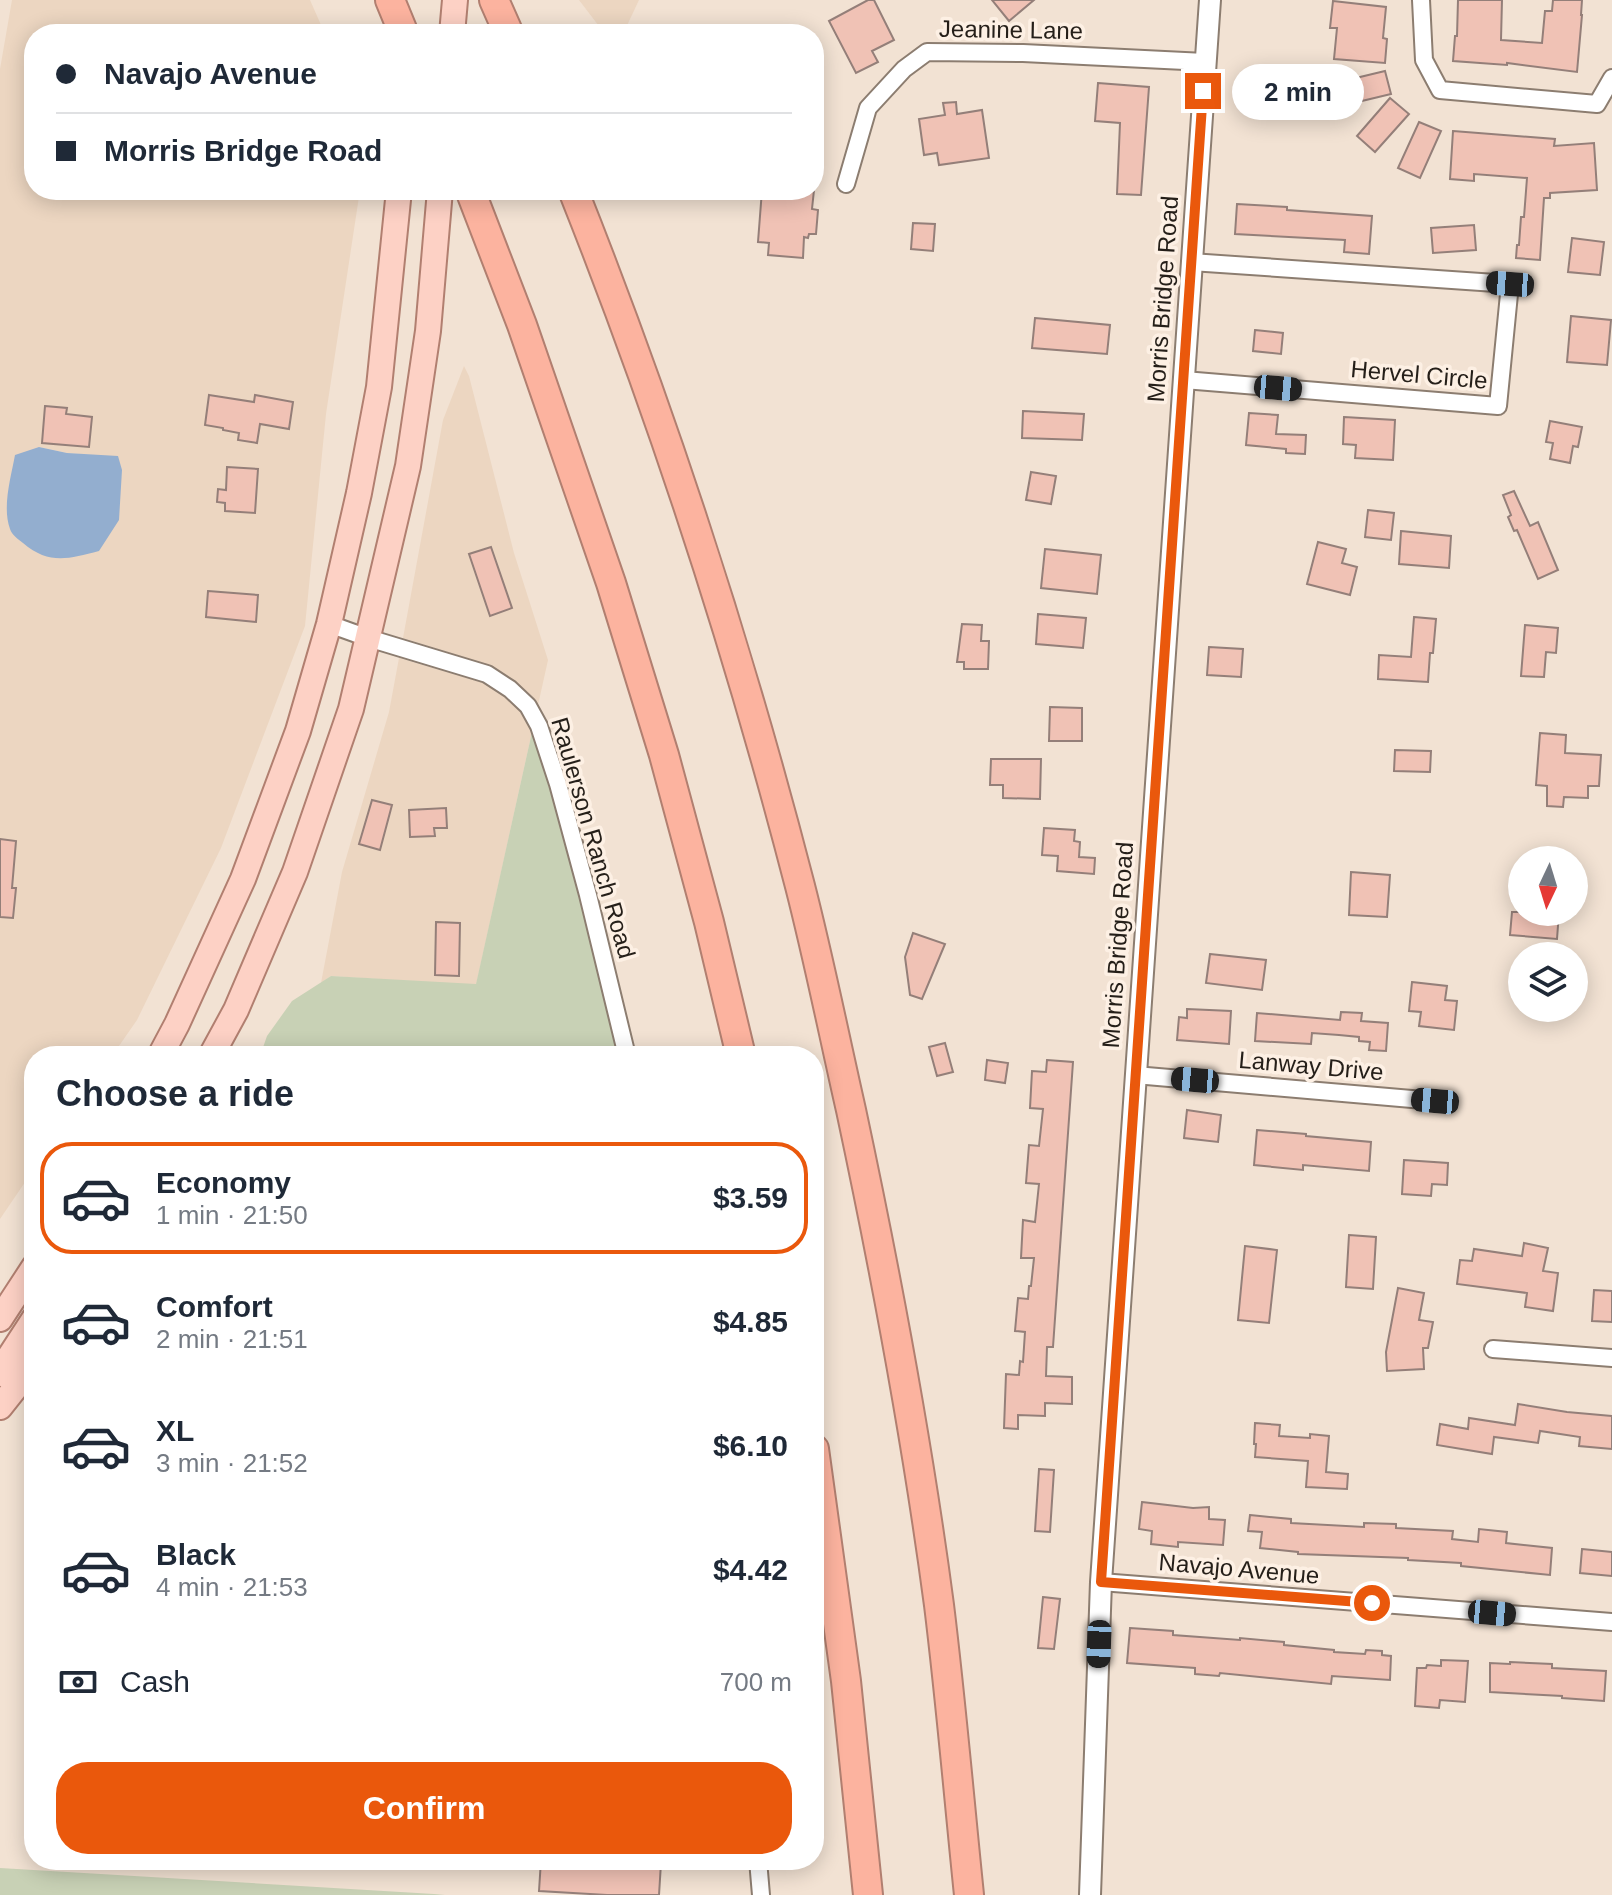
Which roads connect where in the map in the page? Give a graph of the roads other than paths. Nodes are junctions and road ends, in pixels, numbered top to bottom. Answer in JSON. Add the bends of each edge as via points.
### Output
{"nodes":[{"id":1,"x":390,"y":0,"type":"edge"},
{"id":2,"x":406,"y":0,"type":"edge"},
{"id":3,"x":455,"y":0,"type":"edge"},
{"id":4,"x":494,"y":0,"type":"edge"},
{"id":5,"x":1210,"y":0,"type":"edge"},
{"id":6,"x":1421,"y":0,"type":"edge"},
{"id":7,"x":401,"y":24,"type":"edge"},
{"id":8,"x":405,"y":24,"type":"edge"},
{"id":9,"x":453,"y":24,"type":"edge"},
{"id":10,"x":505,"y":24,"type":"edge"},
{"id":11,"x":1205,"y":62,"type":"junction"},
{"id":12,"x":1612,"y":78,"type":"edge"},
{"id":13,"x":846,"y":184,"type":"dead end"},
{"id":14,"x":398,"y":200,"type":"edge"},
{"id":15,"x":439,"y":200,"type":"edge"},
{"id":16,"x":474,"y":200,"type":"edge"},
{"id":17,"x":577,"y":200,"type":"edge"},
{"id":18,"x":1191,"y":262,"type":"junction"},
{"id":19,"x":1184,"y":380,"type":"junction"},
{"id":20,"x":329,"y":624,"type":"junction"},
{"id":21,"x":368,"y":638,"type":"junction"},
{"id":22,"x":165,"y":1046,"type":"edge"},
{"id":23,"x":216,"y":1046,"type":"edge"},
{"id":24,"x":625,"y":1046,"type":"edge"},
{"id":25,"x":739,"y":1046,"type":"edge"},
{"id":26,"x":1135,"y":1075,"type":"junction"},
{"id":27,"x":1435,"y":1101,"type":"dead end"},
{"id":28,"x":24,"y":1282,"type":"edge"},
{"id":29,"x":0,"y":1319,"type":"edge"},
{"id":30,"x":24,"y":1334,"type":"edge"},
{"id":31,"x":1493,"y":1349,"type":"dead end"},
{"id":32,"x":1612,"y":1358,"type":"edge"},
{"id":33,"x":24,"y":1375,"type":"edge"},
{"id":34,"x":19,"y":1383,"type":"junction"},
{"id":35,"x":0,"y":1407,"type":"edge"},
{"id":36,"x":824,"y":1522,"type":"edge"},
{"id":37,"x":1101,"y":1582,"type":"junction"},
{"id":38,"x":1612,"y":1622,"type":"edge"},
{"id":39,"x":759,"y":1870,"type":"edge"},
{"id":40,"x":761,"y":1895,"type":"edge"},
{"id":41,"x":868,"y":1895,"type":"edge"},
{"id":42,"x":969,"y":1895,"type":"edge"},
{"id":43,"x":1090,"y":1895,"type":"edge"}],
"edges":[{"from":1,"to":7,"type":"highway"},
{"from":2,"to":8,"type":"main road"},
{"from":3,"to":9,"type":"main road"},
{"from":4,"to":10,"type":"highway"},
{"from":5,"to":11,"type":"street","name":"Morris Bridge Road"},
{"from":6,"to":12,"type":"street","via":[[1424,60],[1440,90],[1597,104]]},
{"from":11,"to":13,"type":"street","name":"Jeanine Lane","via":[[927,52],[868,108]]},
{"from":11,"to":18,"type":"street","name":"Morris Bridge Road"},
{"from":14,"to":20,"type":"main road","via":[[375,412]]},
{"from":15,"to":21,"type":"main road","via":[[418,410]]},
{"from":16,"to":25,"type":"highway","via":[[606,569],[664,755]]},
{"from":17,"to":42,"type":"highway","via":[[705,559],[800,887],[836,1041],[878,1235],[920,1476]]},
{"from":18,"to":19,"type":"street","name":"Morris Bridge Road"},
{"from":18,"to":19,"type":"street","name":"Hervel Circle","via":[[1510,284],[1498,406]]},
{"from":19,"to":26,"type":"street","name":"Morris Bridge Road"},
{"from":20,"to":21,"type":"street","name":"Raulerson Ranch Road"},
{"from":20,"to":22,"type":"main road","via":[[298,731],[243,879]]},
{"from":21,"to":23,"type":"main road","via":[[351,709],[295,872]]},
{"from":21,"to":24,"type":"street","name":"Raulerson Ranch Road","via":[[487,674],[528,706],[558,784]]},
{"from":26,"to":27,"type":"street","name":"Lanway Drive"},
{"from":26,"to":37,"type":"street","name":"Morris Bridge Road"},
{"from":28,"to":29,"type":"main road"},
{"from":30,"to":34,"type":"main road","via":[[6,1362],[7,1376]]},
{"from":31,"to":32,"type":"street"},
{"from":33,"to":34,"type":"main road"},
{"from":34,"to":35,"type":"main road"},
{"from":36,"to":41,"type":"highway"},
{"from":37,"to":38,"type":"street","name":"Navajo Avenue"},
{"from":37,"to":43,"type":"street","name":"Morris Bridge Road"},
{"from":39,"to":40,"type":"street"}]}
